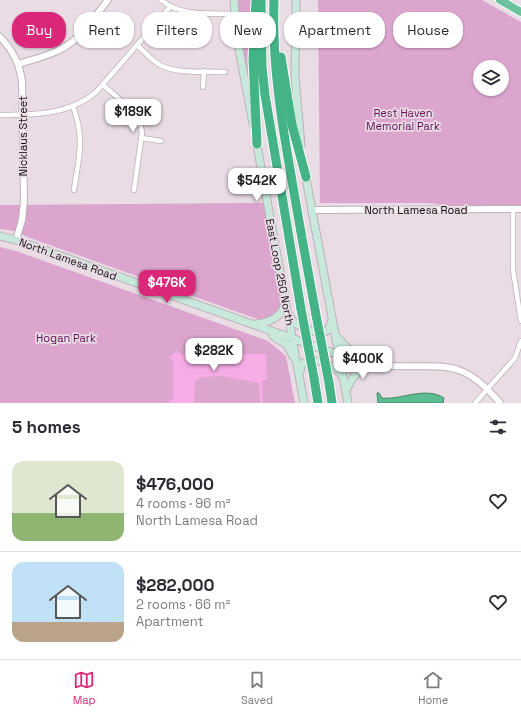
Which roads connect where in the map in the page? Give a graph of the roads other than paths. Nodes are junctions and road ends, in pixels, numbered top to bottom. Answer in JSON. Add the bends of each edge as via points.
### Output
{"nodes":[{"id":1,"x":108,"y":0,"type":"edge"},
{"id":2,"x":161,"y":0,"type":"edge"},
{"id":3,"x":234,"y":0,"type":"edge"},
{"id":4,"x":256,"y":0,"type":"edge"},
{"id":5,"x":262,"y":0,"type":"edge"},
{"id":6,"x":274,"y":0,"type":"edge"},
{"id":7,"x":277,"y":0,"type":"edge"},
{"id":8,"x":296,"y":0,"type":"edge"},
{"id":9,"x":500,"y":0,"type":"edge"},
{"id":10,"x":170,"y":7,"type":"junction"},
{"id":11,"x":234,"y":12,"type":"edge"},
{"id":12,"x":521,"y":12,"type":"edge"},
{"id":13,"x":220,"y":13,"type":"edge"},
{"id":14,"x":0,"y":37,"type":"edge"},
{"id":15,"x":137,"y":44,"type":"junction"},
{"id":16,"x":238,"y":48,"type":"edge"},
{"id":17,"x":18,"y":64,"type":"junction"},
{"id":18,"x":204,"y":71,"type":"junction"},
{"id":19,"x":225,"y":72,"type":"dead end"},
{"id":20,"x":103,"y":85,"type":"junction"},
{"id":21,"x":203,"y":87,"type":"dead end"},
{"id":22,"x":73,"y":106,"type":"junction"},
{"id":23,"x":0,"y":115,"type":"edge"},
{"id":24,"x":23,"y":115,"type":"junction"},
{"id":25,"x":141,"y":138,"type":"junction"},
{"id":26,"x":161,"y":141,"type":"dead end"},
{"id":27,"x":257,"y":144,"type":"junction"},
{"id":28,"x":306,"y":177,"type":"junction"},
{"id":29,"x":74,"y":190,"type":"dead end"},
{"id":30,"x":134,"y":190,"type":"dead end"},
{"id":31,"x":513,"y":209,"type":"junction"},
{"id":32,"x":521,"y":209,"type":"edge"},
{"id":33,"x":311,"y":210,"type":"junction"},
{"id":34,"x":0,"y":236,"type":"edge"},
{"id":35,"x":16,"y":240,"type":"junction"},
{"id":36,"x":286,"y":300,"type":"junction"},
{"id":37,"x":332,"y":318,"type":"junction"},
{"id":38,"x":521,"y":321,"type":"edge"},
{"id":39,"x":252,"y":325,"type":"junction"},
{"id":40,"x":336,"y":337,"type":"junction"},
{"id":41,"x":293,"y":339,"type":"junction"},
{"id":42,"x":521,"y":341,"type":"edge"},
{"id":43,"x":339,"y":355,"type":"junction"},
{"id":44,"x":359,"y":360,"type":"junction"},
{"id":45,"x":372,"y":363,"type":"junction"},
{"id":46,"x":298,"y":368,"type":"junction"},
{"id":47,"x":301,"y":383,"type":"junction"},
{"id":48,"x":344,"y":383,"type":"junction"},
{"id":49,"x":487,"y":389,"type":"junction"},
{"id":50,"x":346,"y":391,"type":"junction"},
{"id":51,"x":304,"y":403,"type":"edge"},
{"id":52,"x":318,"y":403,"type":"edge"},
{"id":53,"x":332,"y":403,"type":"edge"},
{"id":54,"x":348,"y":403,"type":"edge"},
{"id":55,"x":475,"y":403,"type":"edge"},
{"id":56,"x":500,"y":403,"type":"edge"}],
"edges":[{"from":1,"to":17,"type":"street","via":[[67,46]]},
{"from":2,"to":10,"type":"street"},
{"from":3,"to":11,"type":"main road","name":"East Loop 250 North"},
{"from":4,"to":27,"type":"highway","via":[[252,59]]},
{"from":5,"to":52,"type":"highway","bridge":true,"via":[[262,67],[265,95]]},
{"from":6,"to":53,"type":"highway","bridge":true,"via":[[279,104]]},
{"from":7,"to":28,"type":"highway","via":[[283,73],[292,125]]},
{"from":8,"to":28,"type":"main road","via":[[295,94]]},
{"from":9,"to":12,"type":"highway"},
{"from":10,"to":13,"type":"street","via":[[183,12]]},
{"from":10,"to":15,"type":"street"},
{"from":14,"to":17,"type":"street","name":"Nicklaus Street","via":[[13,52]]},
{"from":15,"to":18,"type":"street","via":[[164,67]]},
{"from":15,"to":20,"type":"street"},
{"from":16,"to":27,"type":"main road","name":"East Loop 250 North"},
{"from":17,"to":24,"type":"street","name":"Nicklaus Street","via":[[22,81]]},
{"from":18,"to":19,"type":"street"},
{"from":18,"to":21,"type":"street"},
{"from":20,"to":22,"type":"street","via":[[90,97]]},
{"from":20,"to":25,"type":"street","via":[[135,115],[140,125]]},
{"from":22,"to":24,"type":"street","via":[[45,114]]},
{"from":22,"to":29,"type":"street","via":[[81,137]]},
{"from":23,"to":24,"type":"street"},
{"from":24,"to":35,"type":"street","name":"Nicklaus Street","via":[[24,201]]},
{"from":25,"to":26,"type":"street"},
{"from":25,"to":30,"type":"street"},
{"from":27,"to":36,"type":"main road","name":"East Loop 250 North"},
{"from":28,"to":33,"type":"main road"},
{"from":31,"to":32,"type":"street","name":"North Lamesa Road"},
{"from":31,"to":33,"type":"street","name":"North Lamesa Road"},
{"from":31,"to":38,"type":"street","via":[[513,270]]},
{"from":33,"to":37,"type":"main road"},
{"from":34,"to":35,"type":"main road","name":"North Lamesa Road"},
{"from":35,"to":39,"type":"main road","name":"North Lamesa Road"},
{"from":36,"to":37,"type":"main road","via":[[291,318],[298,325],[321,333],[329,328]]},
{"from":36,"to":39,"type":"main road","via":[[283,311],[274,320]]},
{"from":36,"to":41,"type":"main road","name":"East Loop 250 North"},
{"from":37,"to":40,"type":"main road"},
{"from":39,"to":41,"type":"main road","name":"North Lamesa Road"},
{"from":39,"to":46,"type":"main road","via":[[287,345]]},
{"from":40,"to":43,"type":"main road"},
{"from":40,"to":44,"type":"main road"},
{"from":41,"to":43,"type":"main road","name":"North Lamesa Road"},
{"from":41,"to":46,"type":"main road","name":"East Loop 250 North"},
{"from":42,"to":49,"type":"street","via":[[515,358]]},
{"from":43,"to":44,"type":"street"},
{"from":43,"to":48,"type":"main road"},
{"from":44,"to":45,"type":"street"},
{"from":45,"to":49,"type":"street","via":[[390,366],[448,367],[469,375]]},
{"from":45,"to":50,"type":"main road","via":[[351,379]]},
{"from":46,"to":47,"type":"main road","name":"East Loop 250 North"},
{"from":47,"to":48,"type":"main road","via":[[302,365],[313,360],[337,369]]},
{"from":47,"to":51,"type":"main road","name":"East Loop 250 North"},
{"from":48,"to":50,"type":"main road"},
{"from":49,"to":55,"type":"street"},
{"from":49,"to":56,"type":"street"},
{"from":50,"to":54,"type":"main road"}]}
